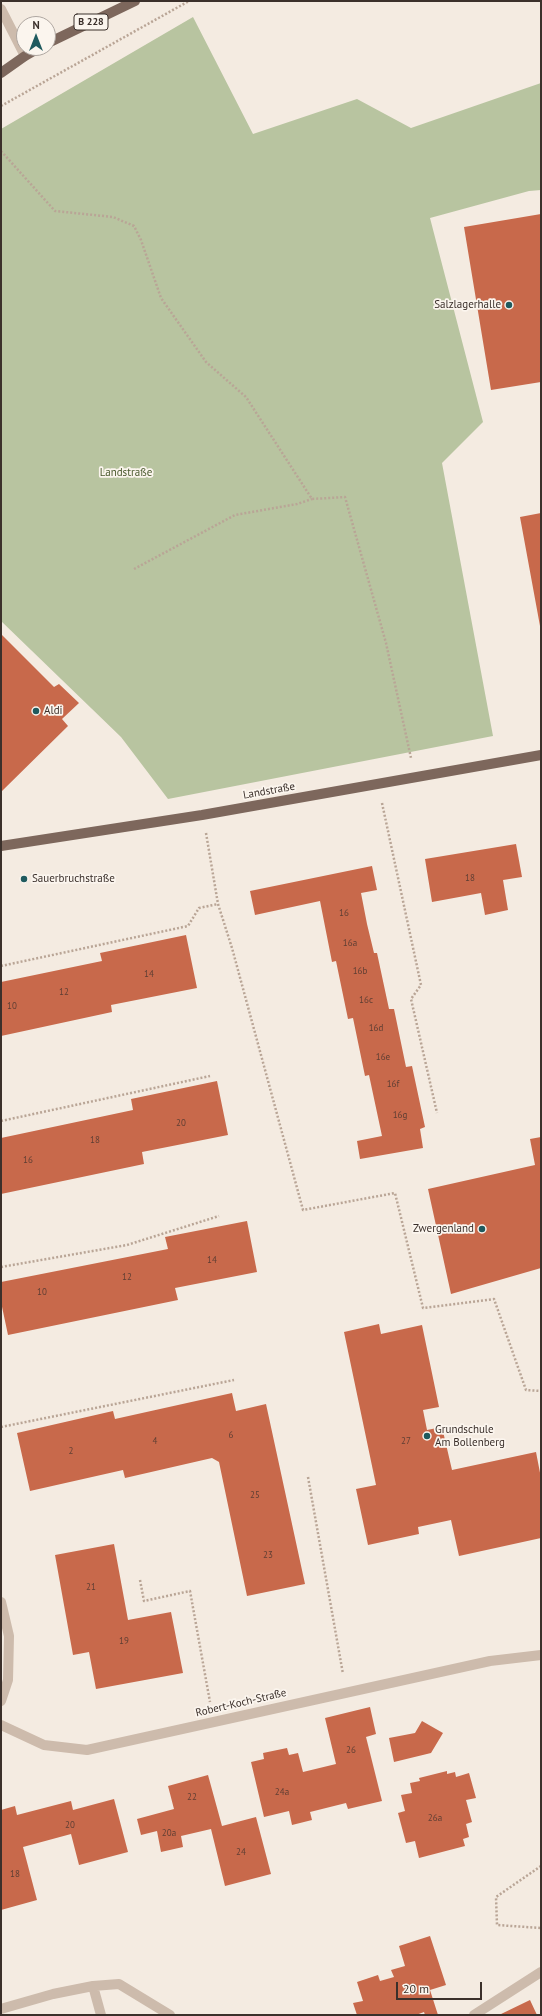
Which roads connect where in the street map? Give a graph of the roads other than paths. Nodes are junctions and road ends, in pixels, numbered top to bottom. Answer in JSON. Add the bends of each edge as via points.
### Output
{"nodes":[{"id":1,"x":135,"y":1,"type":"edge"},
{"id":2,"x":1,"y":9,"type":"edge"},
{"id":3,"x":16,"y":38,"type":"edge"},
{"id":4,"x":56,"y":39,"type":"edge"},
{"id":5,"x":25,"y":56,"type":"edge"},
{"id":6,"x":1,"y":73,"type":"edge"},
{"id":7,"x":541,"y":755,"type":"edge"},
{"id":8,"x":1,"y":846,"type":"edge"},
{"id":9,"x":1,"y":1602,"type":"edge"},
{"id":10,"x":541,"y":1655,"type":"edge"},
{"id":11,"x":1,"y":1701,"type":"edge"},
{"id":12,"x":1,"y":1724,"type":"edge"},
{"id":13,"x":541,"y":1972,"type":"edge"},
{"id":14,"x":93,"y":1986,"type":"junction"},
{"id":15,"x":1,"y":2008,"type":"edge"},
{"id":16,"x":101,"y":2015,"type":"edge"},
{"id":17,"x":170,"y":2015,"type":"edge"},
{"id":18,"x":474,"y":2015,"type":"edge"}],
"edges":[{"from":1,"to":4,"type":"main road","number":"B 228"},
{"from":2,"to":3,"type":"street"},
{"from":5,"to":6,"type":"main road"},
{"from":7,"to":8,"type":"main road","name":"Landstraße","via":[[202,815]]},
{"from":9,"to":11,"type":"street","via":[[9,1636],[8,1680]]},
{"from":10,"to":12,"type":"street","name":"Robert-Koch-Straße","via":[[490,1661],[88,1750],[44,1745]]},
{"from":13,"to":18,"type":"street"},
{"from":14,"to":15,"type":"street"},
{"from":14,"to":16,"type":"street"},
{"from":14,"to":17,"type":"street","via":[[119,1984]]}]}
